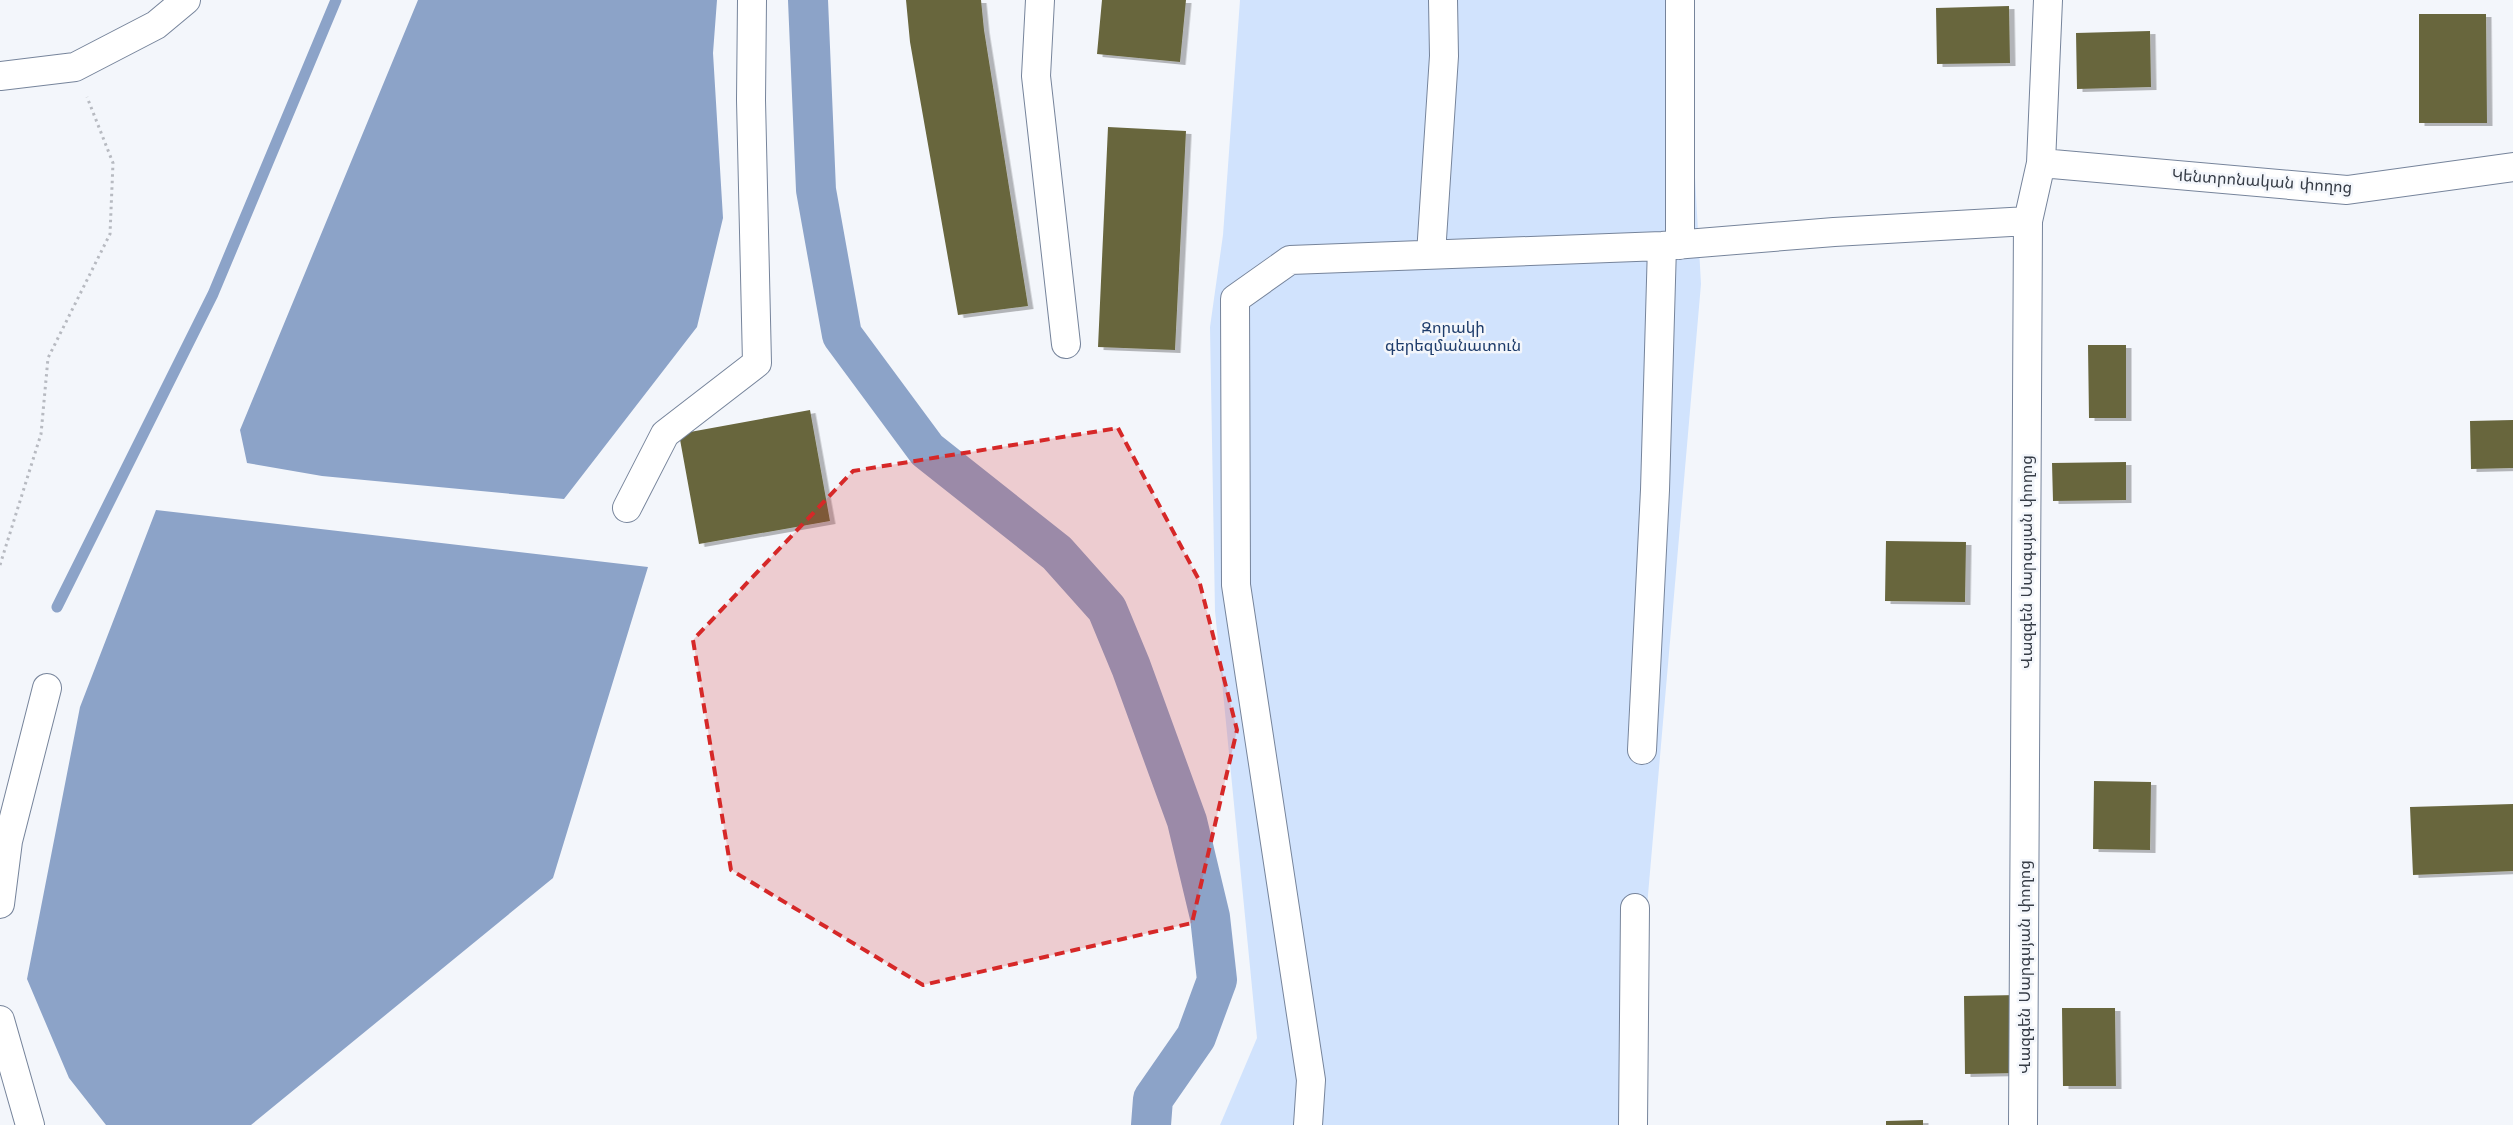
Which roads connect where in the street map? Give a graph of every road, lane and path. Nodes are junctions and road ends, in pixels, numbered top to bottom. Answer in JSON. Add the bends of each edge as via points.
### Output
{"nodes":[{"id":1,"x":186,"y":0,"type":"edge"},
{"id":2,"x":752,"y":0,"type":"edge"},
{"id":3,"x":1040,"y":0,"type":"edge"},
{"id":4,"x":1443,"y":0,"type":"edge"},
{"id":5,"x":1680,"y":0,"type":"edge"},
{"id":6,"x":2048,"y":0,"type":"edge"},
{"id":7,"x":74,"y":67,"type":"junction"},
{"id":8,"x":0,"y":76,"type":"edge"},
{"id":9,"x":2041,"y":163,"type":"junction"},
{"id":10,"x":2513,"y":168,"type":"edge"},
{"id":11,"x":2028,"y":221,"type":"junction"},
{"id":12,"x":1671,"y":245,"type":"junction"},
{"id":13,"x":1431,"y":254,"type":"junction"},
{"id":14,"x":1066,"y":344,"type":"dead end"},
{"id":15,"x":627,"y":508,"type":"dead end"},
{"id":16,"x":0,"y":566,"type":"edge"},
{"id":17,"x":47,"y":688,"type":"dead end"},
{"id":18,"x":1642,"y":750,"type":"dead end"},
{"id":19,"x":0,"y":904,"type":"edge"},
{"id":20,"x":1635,"y":908,"type":"dead end"},
{"id":21,"x":0,"y":1020,"type":"edge"},
{"id":22,"x":30,"y":1125,"type":"edge"},
{"id":23,"x":1308,"y":1125,"type":"edge"},
{"id":24,"x":1633,"y":1125,"type":"edge"},
{"id":25,"x":2023,"y":1125,"type":"edge"}],
"edges":[{"from":1,"to":7,"type":"street","via":[[156,25]]},
{"from":2,"to":15,"type":"street","via":[[756,363],[665,434]]},
{"from":3,"to":14,"type":"street","via":[[1036,76]]},
{"from":4,"to":13,"type":"street","via":[[1444,56]]},
{"from":5,"to":12,"type":"street"},
{"from":6,"to":9,"type":"street","name":"Վազգեն Սարգսյան փողոց"},
{"from":7,"to":8,"type":"street"},
{"from":7,"to":16,"type":"path","via":[[113,163],[110,234],[48,358],[41,434]]},
{"from":9,"to":10,"type":"street","name":"Կենտրոնական փողոց","via":[[2347,190]]},
{"from":9,"to":11,"type":"street","name":"Վազգեն Սարգսյան փողոց"},
{"from":11,"to":12,"type":"street"},
{"from":11,"to":25,"type":"street","name":"Վազգեն Սարգսյան փողոց"},
{"from":12,"to":13,"type":"street"},
{"from":12,"to":18,"type":"street"},
{"from":13,"to":23,"type":"street","via":[[1290,260],[1234,299],[1236,585],[1311,1080]]},
{"from":17,"to":19,"type":"street","via":[[8,842]]},
{"from":20,"to":24,"type":"street"},
{"from":21,"to":22,"type":"street"}]}
